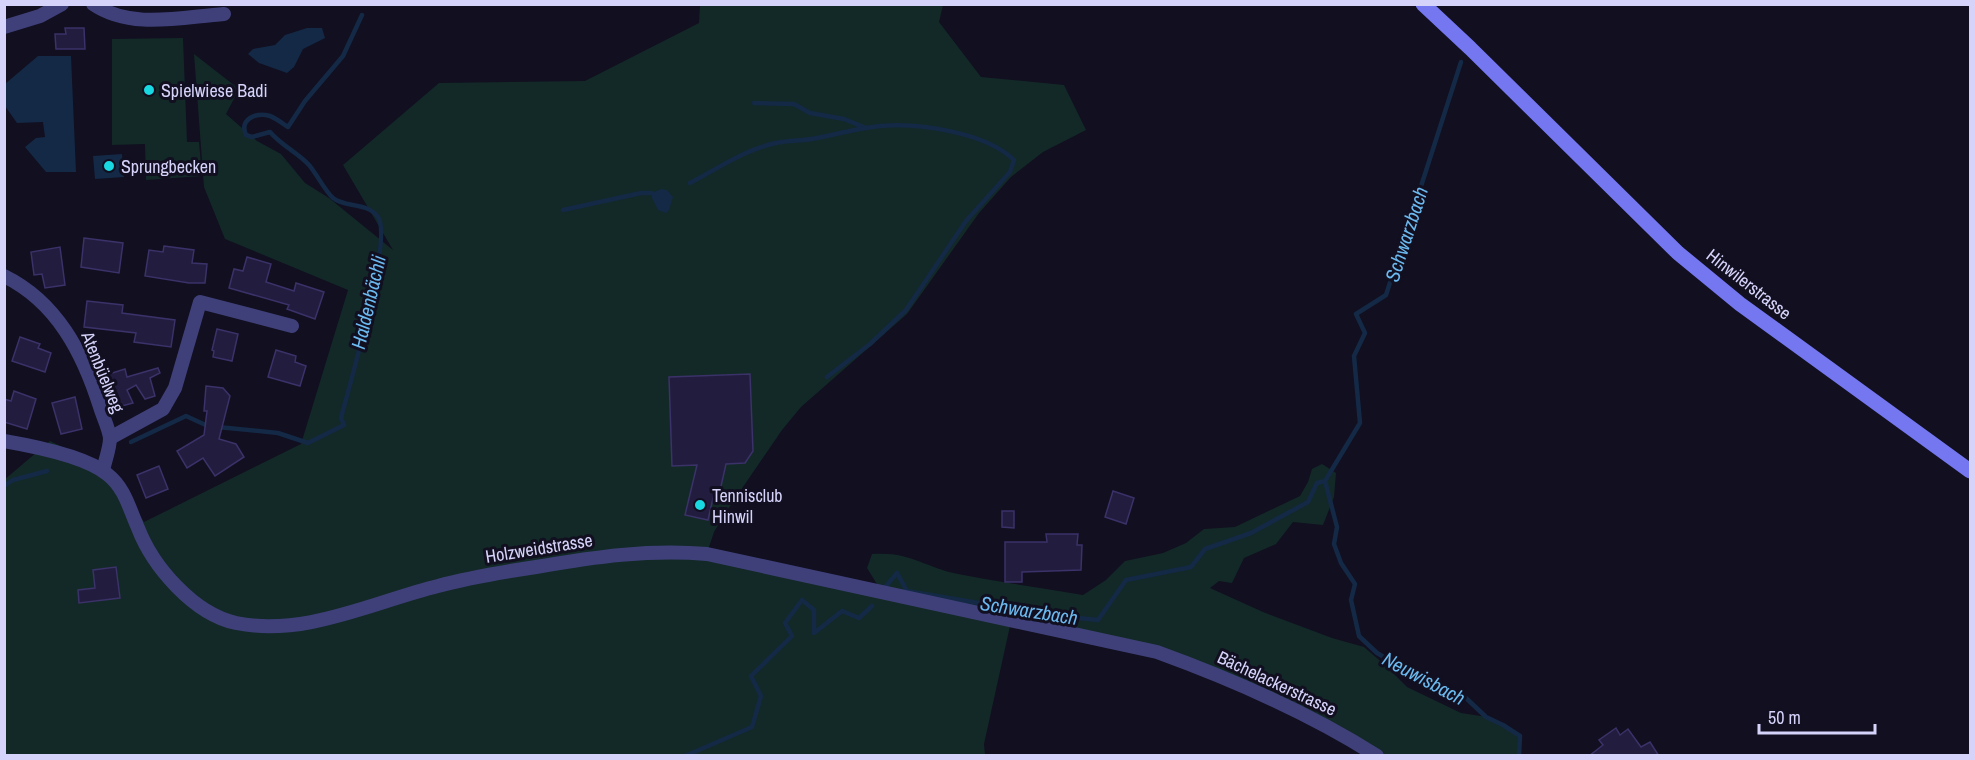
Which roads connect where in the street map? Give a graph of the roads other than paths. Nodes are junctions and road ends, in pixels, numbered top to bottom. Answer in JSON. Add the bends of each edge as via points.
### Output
{"nodes":[{"id":1,"x":62,"y":4,"type":"edge"},
{"id":2,"x":93,"y":4,"type":"edge"},
{"id":3,"x":1422,"y":4,"type":"edge"},
{"id":4,"x":224,"y":14,"type":"dead end"},
{"id":5,"x":4,"y":27,"type":"edge"},
{"id":6,"x":4,"y":276,"type":"edge"},
{"id":7,"x":292,"y":326,"type":"dead end"},
{"id":8,"x":110,"y":438,"type":"junction"},
{"id":9,"x":4,"y":441,"type":"edge"},
{"id":10,"x":103,"y":470,"type":"junction"},
{"id":11,"x":1971,"y":471,"type":"edge"},
{"id":12,"x":1157,"y":652,"type":"joint"},
{"id":13,"x":1377,"y":756,"type":"edge"}],
"edges":[{"from":1,"to":5,"type":"street","via":[[40,16]]},
{"from":2,"to":4,"type":"street","via":[[112,16],[143,20]]},
{"from":3,"to":11,"type":"main road","name":"Hinwilerstrasse","via":[[1678,253],[1740,304]]},
{"from":6,"to":8,"type":"street","name":"Atenbüelweg","via":[[24,285],[66,330],[80,353]]},
{"from":7,"to":8,"type":"street","name":"Atenbüelweg","via":[[200,302],[175,388],[163,409]]},
{"from":8,"to":10,"type":"street","name":"Atenbüelweg"},
{"from":9,"to":10,"type":"street","name":"Holzweidstrasse","via":[[63,454]]},
{"from":10,"to":12,"type":"street","name":"Holzweidstrasse","via":[[123,492],[145,544],[176,585],[203,610],[237,623],[304,623],[482,576],[618,554],[684,552]]},
{"from":12,"to":13,"type":"street","name":"Bächelackerstrasse","via":[[1279,701]]}]}
